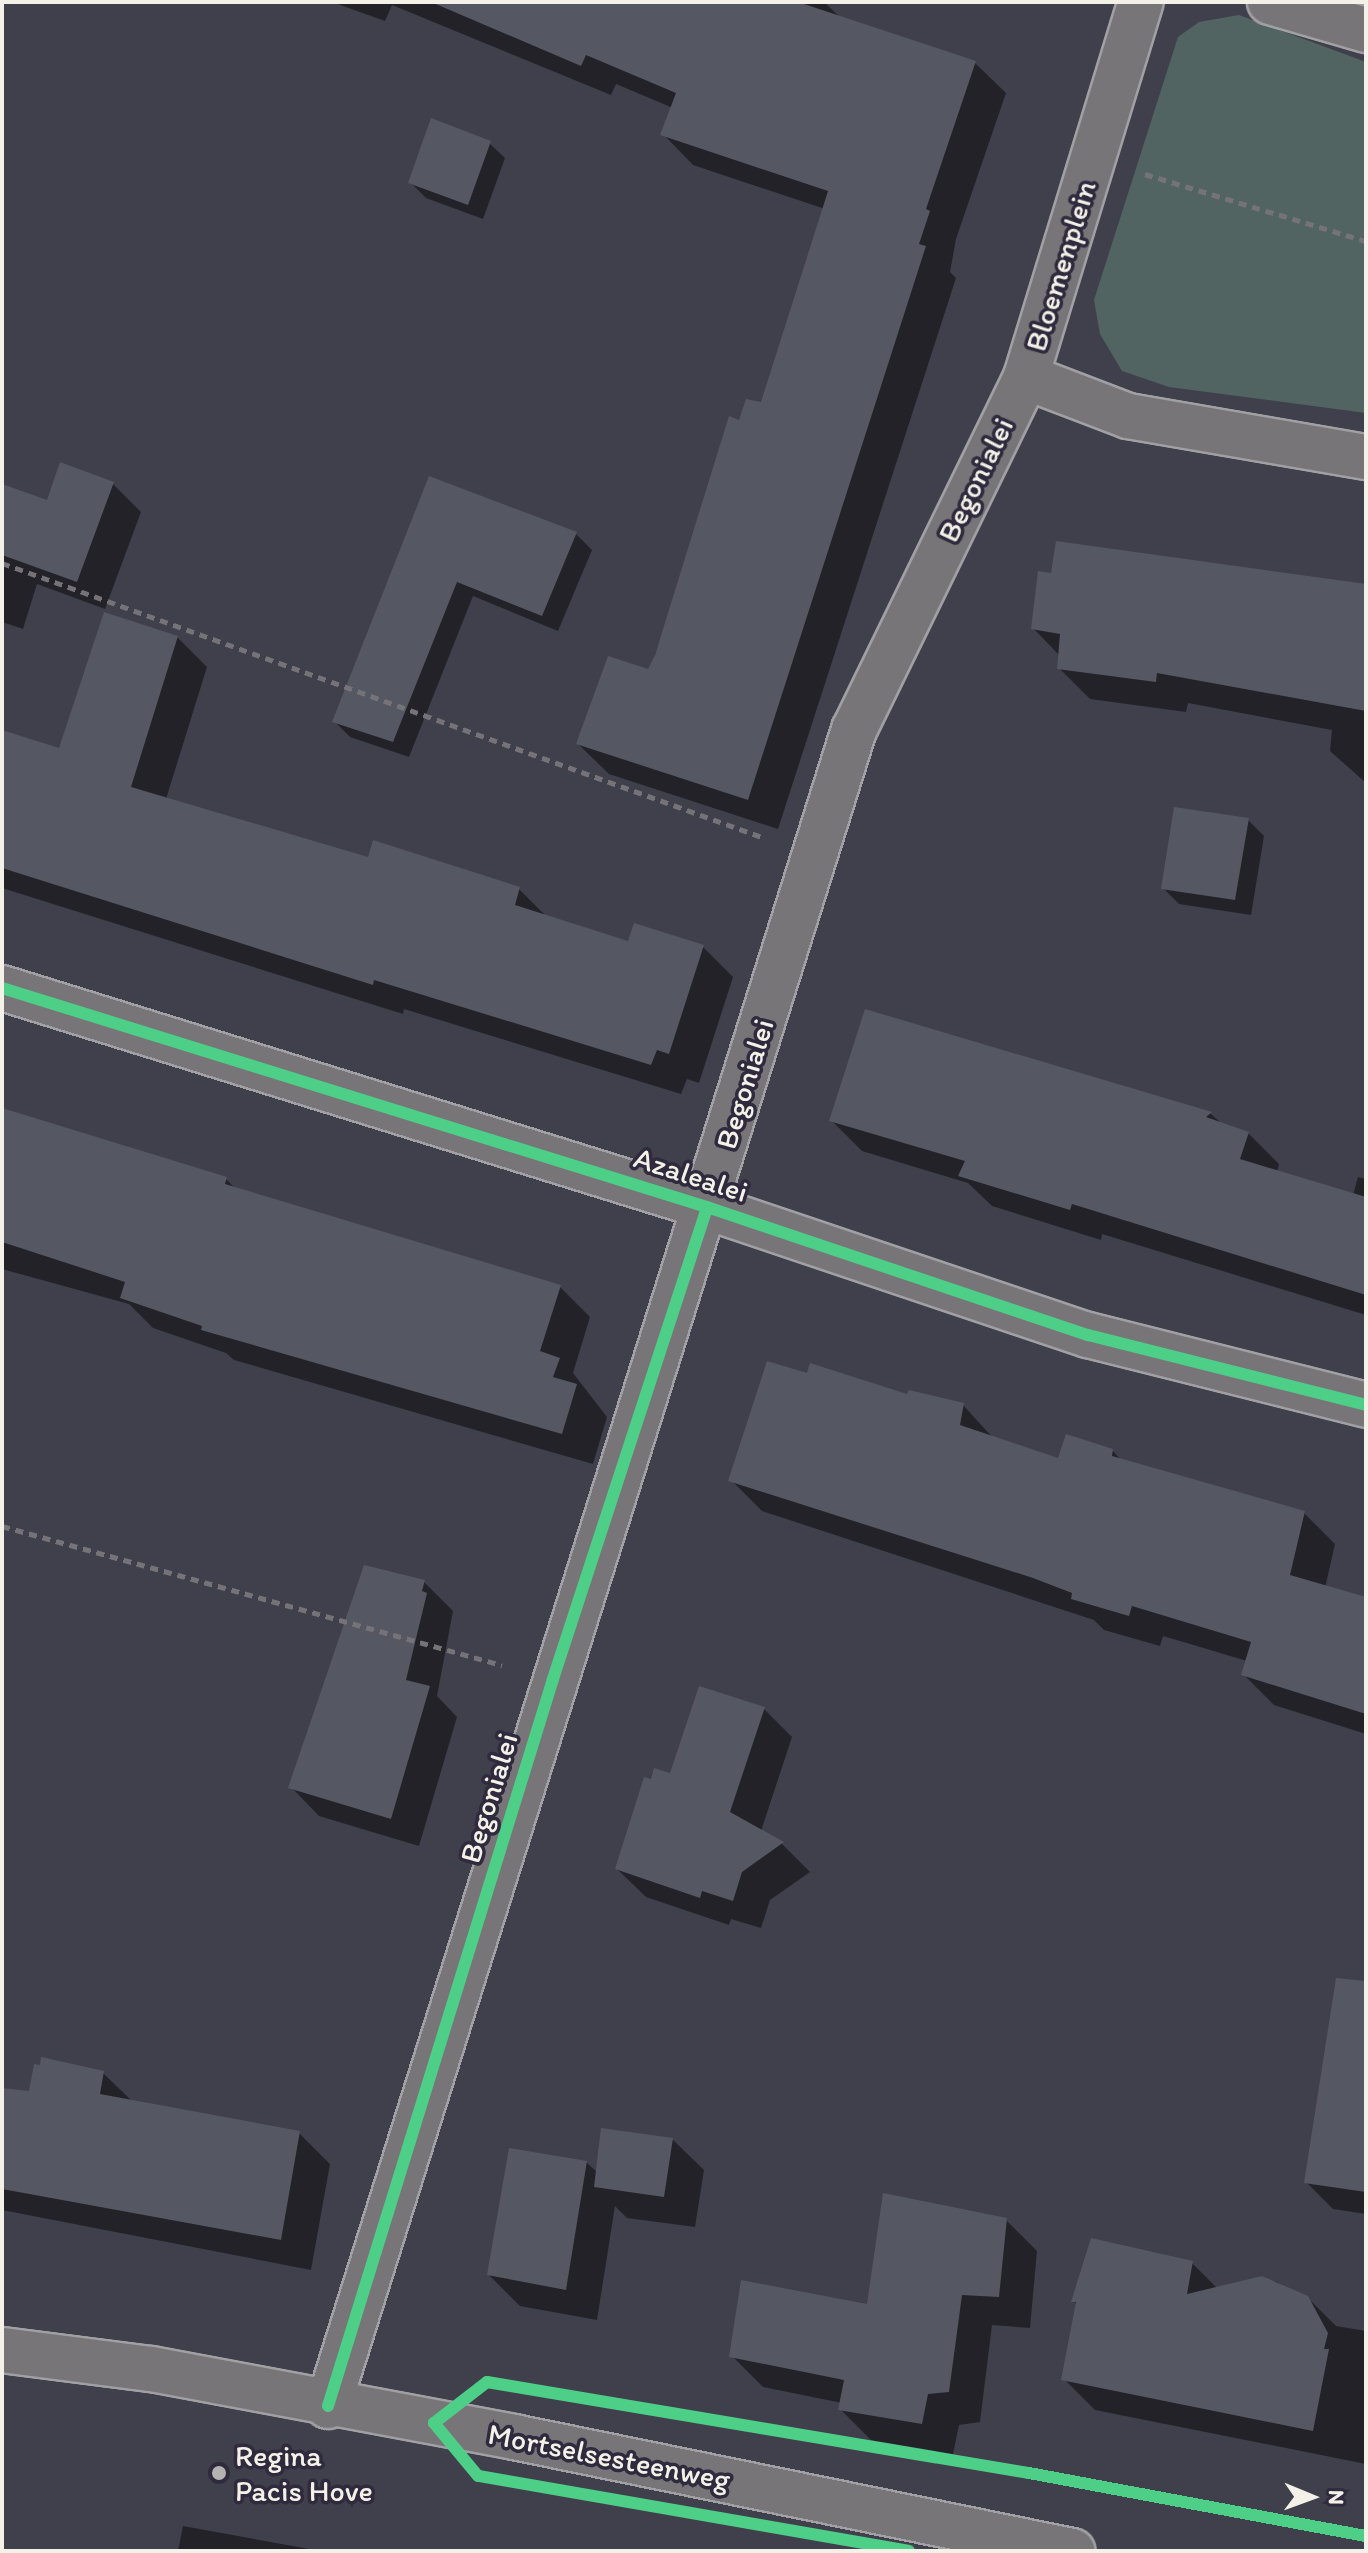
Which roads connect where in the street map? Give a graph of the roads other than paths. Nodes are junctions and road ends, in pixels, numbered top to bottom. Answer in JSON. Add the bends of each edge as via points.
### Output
{"nodes":[{"id":1,"x":1141,"y":2,"type":"edge"},
{"id":2,"x":1270,"y":2,"type":"edge"},
{"id":3,"x":1366,"y":30,"type":"edge"},
{"id":4,"x":1026,"y":377,"type":"junction"},
{"id":5,"x":1366,"y":457,"type":"edge"},
{"id":6,"x":2,"y":988,"type":"edge"},
{"id":7,"x":707,"y":1207,"type":"junction"},
{"id":8,"x":1366,"y":1405,"type":"edge"},
{"id":9,"x":2,"y":2350,"type":"edge"},
{"id":10,"x":328,"y":2406,"type":"junction"},
{"id":11,"x":1072,"y":2551,"type":"edge"}],
"edges":[{"from":1,"to":4,"type":"street","name":"Bloemenplein"},
{"from":2,"to":3,"type":"street"},
{"from":4,"to":5,"type":"street","name":"Bloemenplein","via":[[1128,416]]},
{"from":4,"to":7,"type":"street","name":"Begonialei","via":[[854,730]]},
{"from":6,"to":7,"type":"street","name":"Azalealei"},
{"from":7,"to":8,"type":"street","name":"Azalealei","via":[[1088,1335]]},
{"from":7,"to":10,"type":"street","name":"Begonialei","via":[[553,1679]]},
{"from":9,"to":10,"type":"street","name":"Mortselsesteenweg","via":[[151,2369]]},
{"from":10,"to":11,"type":"street","name":"Mortselsesteenweg","via":[[514,2437]]}]}
